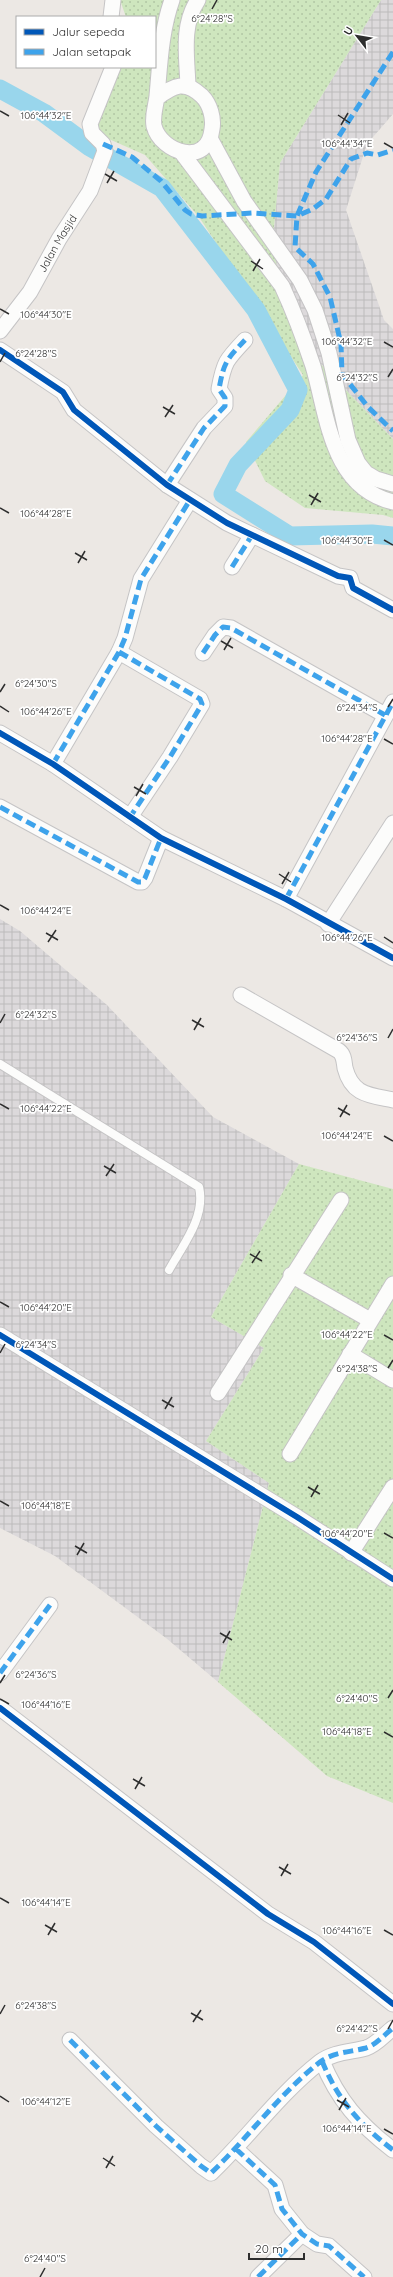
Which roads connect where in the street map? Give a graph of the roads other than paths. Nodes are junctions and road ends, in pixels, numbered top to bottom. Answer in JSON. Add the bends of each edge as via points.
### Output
{"nodes":[{"id":1,"x":113,"y":0,"type":"edge"},
{"id":2,"x":172,"y":0,"type":"edge"},
{"id":3,"x":198,"y":0,"type":"edge"},
{"id":4,"x":111,"y":16,"type":"edge"},
{"id":5,"x":113,"y":68,"type":"edge"},
{"id":6,"x":188,"y":86,"type":"junction"},
{"id":7,"x":157,"y":98,"type":"junction"},
{"id":8,"x":210,"y":140,"type":"junction"},
{"id":9,"x":182,"y":153,"type":"junction"},
{"id":10,"x":0,"y":331,"type":"edge"},
{"id":11,"x":245,"y":340,"type":"dead end"},
{"id":12,"x":0,"y":350,"type":"edge"},
{"id":13,"x":393,"y":484,"type":"edge"},
{"id":14,"x":167,"y":486,"type":"junction"},
{"id":15,"x":190,"y":500,"type":"junction"},
{"id":16,"x":393,"y":502,"type":"edge"},
{"id":17,"x":252,"y":535,"type":"junction"},
{"id":18,"x":232,"y":567,"type":"dead end"},
{"id":19,"x":393,"y":610,"type":"edge"},
{"id":20,"x":119,"y":652,"type":"junction"},
{"id":21,"x":203,"y":653,"type":"dead end"},
{"id":22,"x":393,"y":702,"type":"edge"},
{"id":23,"x":385,"y":715,"type":"junction"},
{"id":24,"x":0,"y":733,"type":"edge"},
{"id":25,"x":53,"y":764,"type":"junction"},
{"id":26,"x":0,"y":807,"type":"edge"},
{"id":27,"x":130,"y":817,"type":"junction"},
{"id":28,"x":393,"y":823,"type":"edge"},
{"id":29,"x":161,"y":838,"type":"junction"},
{"id":30,"x":286,"y":899,"type":"junction"},
{"id":31,"x":328,"y":924,"type":"junction"},
{"id":32,"x":393,"y":958,"type":"edge"},
{"id":33,"x":241,"y":995,"type":"dead end"},
{"id":34,"x":0,"y":1064,"type":"edge"},
{"id":35,"x":393,"y":1100,"type":"edge"},
{"id":36,"x":341,"y":1200,"type":"dead end"},
{"id":37,"x":169,"y":1270,"type":"dead end"},
{"id":38,"x":291,"y":1276,"type":"junction"},
{"id":39,"x":393,"y":1284,"type":"edge"},
{"id":40,"x":387,"y":1305,"type":"edge"},
{"id":41,"x":370,"y":1320,"type":"junction"},
{"id":42,"x":0,"y":1335,"type":"edge"},
{"id":43,"x":350,"y":1354,"type":"junction"},
{"id":44,"x":393,"y":1380,"type":"edge"},
{"id":45,"x":218,"y":1393,"type":"dead end"},
{"id":46,"x":290,"y":1454,"type":"dead end"},
{"id":47,"x":393,"y":1487,"type":"edge"},
{"id":48,"x":351,"y":1553,"type":"junction"},
{"id":49,"x":393,"y":1579,"type":"edge"},
{"id":50,"x":50,"y":1605,"type":"dead end"},
{"id":51,"x":0,"y":1673,"type":"edge"},
{"id":52,"x":0,"y":1708,"type":"edge"},
{"id":53,"x":393,"y":2004,"type":"edge"},
{"id":54,"x":393,"y":2028,"type":"edge"},
{"id":55,"x":70,"y":2040,"type":"dead end"},
{"id":56,"x":322,"y":2061,"type":"junction"},
{"id":57,"x":236,"y":2149,"type":"junction"},
{"id":58,"x":393,"y":2150,"type":"edge"},
{"id":59,"x":302,"y":2234,"type":"junction"},
{"id":60,"x":258,"y":2277,"type":"edge"},
{"id":61,"x":364,"y":2277,"type":"edge"}],
"edges":[{"from":1,"to":4,"type":"street"},
{"from":2,"to":7,"type":"street","via":[[162,36]]},
{"from":3,"to":6,"type":"street","via":[[194,6],[186,40]]},
{"from":5,"to":10,"type":"street","name":"Jalan Masjid","via":[[90,124],[92,133],[103,144],[103,156],[90,190],[30,292]]},
{"from":6,"to":7,"type":"street","via":[[171,88]]},
{"from":6,"to":8,"type":"street","via":[[203,97],[210,109],[213,128]]},
{"from":7,"to":9,"type":"street","via":[[153,113],[154,126],[170,146]]},
{"from":8,"to":9,"type":"street","via":[[200,151],[192,154]]},
{"from":8,"to":13,"type":"street","via":[[244,201],[300,280],[315,310],[329,353],[348,440],[358,463],[366,473]]},
{"from":9,"to":16,"type":"street","via":[[282,286],[312,366],[335,448],[350,475],[359,486],[371,494]]},
{"from":11,"to":14,"type":"street","via":[[226,360],[223,367],[219,389],[226,398],[225,406],[204,428]]},
{"from":12,"to":14,"type":"street","via":[[63,392],[74,410]]},
{"from":14,"to":15,"type":"street"},
{"from":15,"to":17,"type":"street"},
{"from":15,"to":20,"type":"street","via":[[141,579]]},
{"from":17,"to":18,"type":"street"},
{"from":17,"to":19,"type":"street","via":[[338,576],[348,576],[353,588]]},
{"from":20,"to":25,"type":"street"},
{"from":20,"to":27,"type":"street","via":[[200,699],[202,704]]},
{"from":21,"to":23,"type":"street","via":[[223,627],[231,628]]},
{"from":22,"to":23,"type":"street"},
{"from":23,"to":30,"type":"street"},
{"from":24,"to":25,"type":"street"},
{"from":25,"to":27,"type":"street"},
{"from":26,"to":29,"type":"street","via":[[138,882],[145,878]]},
{"from":27,"to":29,"type":"street"},
{"from":28,"to":31,"type":"street"},
{"from":29,"to":30,"type":"street"},
{"from":30,"to":31,"type":"street"},
{"from":31,"to":32,"type":"street"},
{"from":33,"to":35,"type":"street","via":[[343,1054],[348,1080],[358,1090]]},
{"from":34,"to":37,"type":"lane","via":[[200,1187],[200,1213]]},
{"from":36,"to":38,"type":"street"},
{"from":38,"to":41,"type":"street"},
{"from":38,"to":45,"type":"street"},
{"from":39,"to":40,"type":"street"},
{"from":40,"to":41,"type":"street"},
{"from":41,"to":43,"type":"street"},
{"from":42,"to":48,"type":"street","via":[[297,1517]]},
{"from":43,"to":44,"type":"street"},
{"from":43,"to":46,"type":"street"},
{"from":47,"to":48,"type":"street"},
{"from":48,"to":49,"type":"street"},
{"from":50,"to":51,"type":"street"},
{"from":52,"to":53,"type":"street","via":[[268,1914],[314,1942]]},
{"from":54,"to":56,"type":"street","via":[[368,2048],[347,2051]]},
{"from":55,"to":57,"type":"street","via":[[156,2126],[206,2171],[211,2173]]},
{"from":56,"to":57,"type":"street","via":[[294,2084]]},
{"from":56,"to":58,"type":"street","via":[[332,2086],[350,2110],[374,2136]]},
{"from":57,"to":59,"type":"street","via":[[275,2185],[282,2209]]},
{"from":59,"to":60,"type":"street"},
{"from":59,"to":61,"type":"street","via":[[317,2244],[329,2246]]}]}
